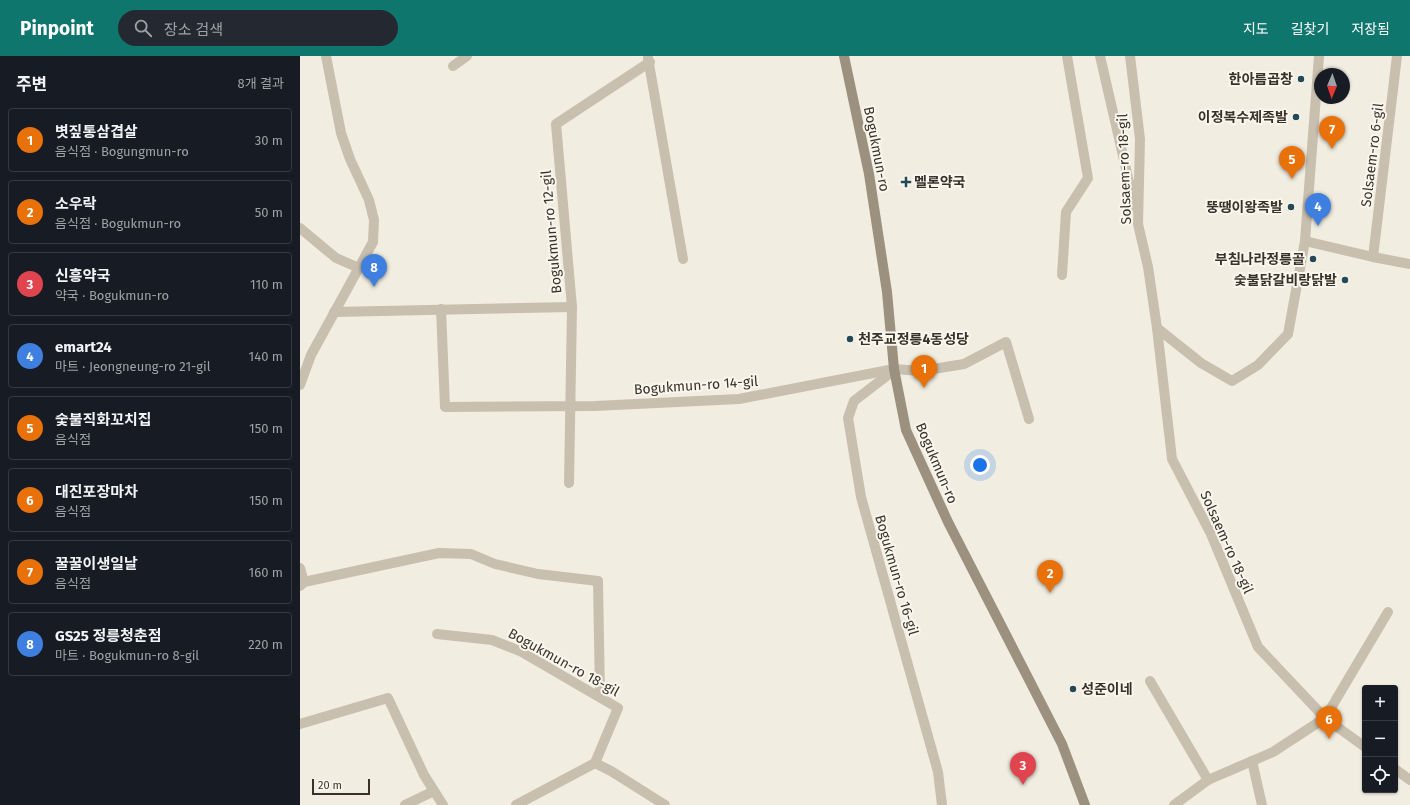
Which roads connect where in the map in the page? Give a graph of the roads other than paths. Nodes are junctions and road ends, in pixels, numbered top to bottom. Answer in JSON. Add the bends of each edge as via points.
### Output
{"nodes":[{"id":1,"x":326,"y":56,"type":"edge"},
{"id":2,"x":467,"y":56,"type":"edge"},
{"id":3,"x":844,"y":56,"type":"edge"},
{"id":4,"x":1068,"y":56,"type":"edge"},
{"id":5,"x":1100,"y":56,"type":"edge"},
{"id":6,"x":1130,"y":56,"type":"edge"},
{"id":7,"x":1319,"y":56,"type":"edge"},
{"id":8,"x":1398,"y":56,"type":"edge"},
{"id":9,"x":649,"y":59,"type":"edge"},
{"id":10,"x":453,"y":66,"type":"dead end"},
{"id":11,"x":1138,"y":224,"type":"junction"},
{"id":12,"x":300,"y":228,"type":"edge"},
{"id":13,"x":1305,"y":241,"type":"junction"},
{"id":14,"x":1373,"y":257,"type":"junction"},
{"id":15,"x":683,"y":259,"type":"dead end"},
{"id":16,"x":1410,"y":264,"type":"edge"},
{"id":17,"x":359,"y":268,"type":"junction"},
{"id":18,"x":1062,"y":275,"type":"dead end"},
{"id":19,"x":572,"y":307,"type":"junction"},
{"id":20,"x":441,"y":309,"type":"junction"},
{"id":21,"x":334,"y":312,"type":"junction"},
{"id":22,"x":1157,"y":328,"type":"junction"},
{"id":23,"x":894,"y":369,"type":"junction"},
{"id":24,"x":300,"y":385,"type":"edge"},
{"id":25,"x":569,"y":406,"type":"junction"},
{"id":26,"x":1029,"y":419,"type":"dead end"},
{"id":27,"x":569,"y":483,"type":"dead end"},
{"id":28,"x":300,"y":568,"type":"edge"},
{"id":29,"x":302,"y":584,"type":"edge"},
{"id":30,"x":1388,"y":612,"type":"dead end"},
{"id":31,"x":437,"y":634,"type":"dead end"},
{"id":32,"x":1150,"y":681,"type":"dead end"},
{"id":33,"x":600,"y":697,"type":"junction"},
{"id":34,"x":1323,"y":720,"type":"junction"},
{"id":35,"x":300,"y":724,"type":"edge"},
{"id":36,"x":1362,"y":745,"type":"edge"},
{"id":37,"x":1252,"y":761,"type":"junction"},
{"id":38,"x":595,"y":763,"type":"junction"},
{"id":39,"x":1398,"y":771,"type":"edge"},
{"id":40,"x":1208,"y":780,"type":"junction"},
{"id":41,"x":1410,"y":780,"type":"edge"},
{"id":42,"x":434,"y":791,"type":"junction"},
{"id":43,"x":405,"y":805,"type":"edge"},
{"id":44,"x":443,"y":805,"type":"edge"},
{"id":45,"x":516,"y":805,"type":"edge"},
{"id":46,"x":665,"y":805,"type":"edge"},
{"id":47,"x":942,"y":805,"type":"edge"},
{"id":48,"x":1085,"y":805,"type":"edge"},
{"id":49,"x":1174,"y":805,"type":"edge"},
{"id":50,"x":1262,"y":805,"type":"edge"}],
"edges":[{"from":1,"to":17,"type":"street","via":[[341,133],[369,200],[374,220],[373,242]]},
{"from":2,"to":10,"type":"street"},
{"from":3,"to":23,"type":"main road","name":"Bogukmun-ro","via":[[869,174],[887,292]]},
{"from":4,"to":18,"type":"street","via":[[1088,178],[1066,212]]},
{"from":5,"to":11,"type":"street"},
{"from":6,"to":11,"type":"street","name":"Solsaem-ro 18-gil","via":[[1140,138]]},
{"from":7,"to":13,"type":"street"},
{"from":8,"to":14,"type":"street","name":"Solsaem-ro 6-gil"},
{"from":9,"to":15,"type":"street","name":"Bogukmun-ro 12-gil"},
{"from":9,"to":19,"type":"street","name":"Bogukmun-ro 12-gil","via":[[556,124]]},
{"from":11,"to":22,"type":"street","name":"Solsaem-ro 18-gil","via":[[1148,267]]},
{"from":12,"to":17,"type":"street","via":[[336,258]]},
{"from":13,"to":14,"type":"street"},
{"from":13,"to":22,"type":"street","via":[[1288,334],[1258,365],[1232,382],[1201,363]]},
{"from":14,"to":16,"type":"street"},
{"from":17,"to":21,"type":"street"},
{"from":19,"to":20,"type":"street","name":"Bogukmun-ro 12-gil"},
{"from":19,"to":25,"type":"street"},
{"from":20,"to":21,"type":"street","name":"Bogukmun-ro 12-gil"},
{"from":20,"to":25,"type":"street","name":"Bogukmun-ro 14-gil","via":[[445,407]]},
{"from":21,"to":24,"type":"street","via":[[311,355]]},
{"from":22,"to":34,"type":"street","name":"Solsaem-ro 18-gil","via":[[1172,459],[1211,534],[1258,647]]},
{"from":23,"to":25,"type":"street","name":"Bogukmun-ro 14-gil","via":[[739,399]]},
{"from":23,"to":26,"type":"street","name":"Bogukmun-ro 14-gil","via":[[921,371],[964,364],[1006,342]]},
{"from":23,"to":47,"type":"street","name":"Bogukmun-ro 16-gil","via":[[854,401],[848,418],[861,497],[938,772]]},
{"from":23,"to":48,"type":"main road","name":"Bogukmun-ro","via":[[906,430],[948,522],[1062,744]]},
{"from":25,"to":27,"type":"street"},
{"from":28,"to":29,"type":"street"},
{"from":29,"to":33,"type":"street","via":[[439,553],[471,554],[495,564],[538,574],[598,581]]},
{"from":30,"to":34,"type":"street"},
{"from":31,"to":33,"type":"street","name":"Bogukmun-ro 18-gil","via":[[492,640],[520,651]]},
{"from":32,"to":40,"type":"street"},
{"from":33,"to":38,"type":"street","name":"Bogukmun-ro 18-gil","via":[[618,708]]},
{"from":34,"to":36,"type":"street","name":"Solsaem-ro 18-gil"},
{"from":34,"to":37,"type":"street","via":[[1273,752]]},
{"from":35,"to":42,"type":"street","via":[[388,698]]},
{"from":37,"to":40,"type":"street"},
{"from":37,"to":50,"type":"street"},
{"from":38,"to":45,"type":"street"},
{"from":38,"to":46,"type":"street"},
{"from":39,"to":41,"type":"street"},
{"from":40,"to":49,"type":"street"},
{"from":42,"to":43,"type":"street"},
{"from":42,"to":44,"type":"street"}]}
